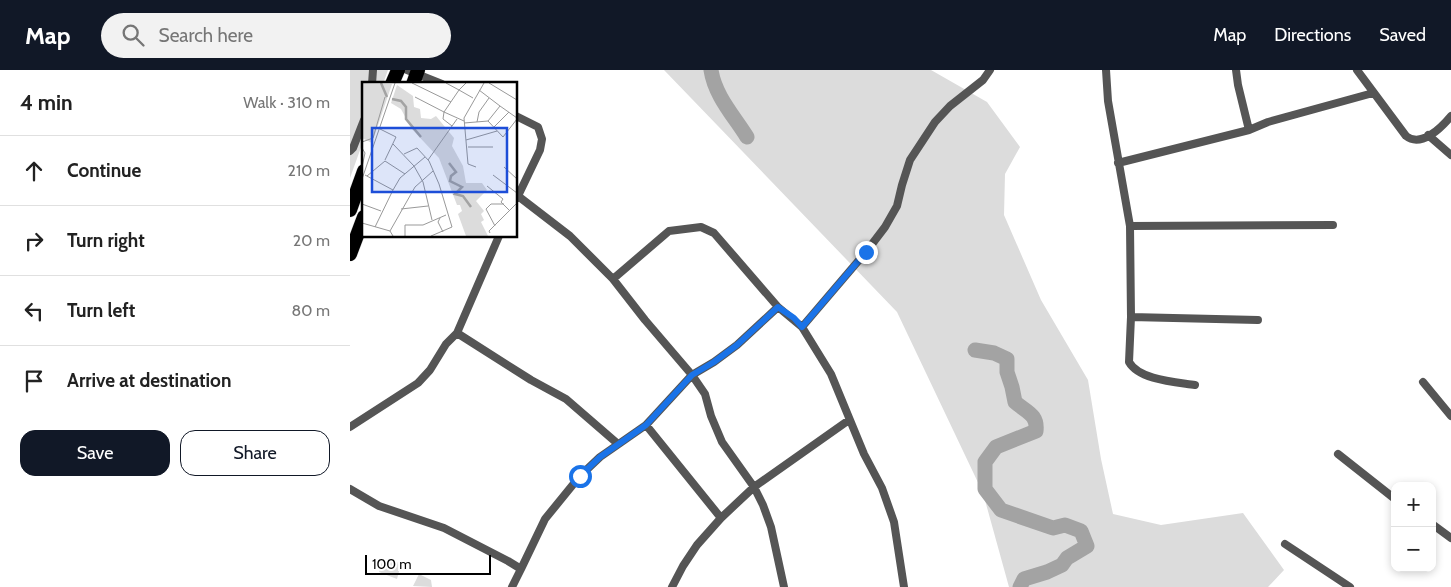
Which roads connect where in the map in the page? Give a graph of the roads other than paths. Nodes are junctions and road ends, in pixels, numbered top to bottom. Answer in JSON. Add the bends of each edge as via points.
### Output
{"nodes":[{"id":1,"x":398,"y":70,"type":"edge"},
{"id":2,"x":990,"y":70,"type":"edge"},
{"id":3,"x":1106,"y":70,"type":"edge"},
{"id":4,"x":1236,"y":70,"type":"edge"},
{"id":5,"x":1357,"y":70,"type":"edge"},
{"id":6,"x":414,"y":74,"type":"edge"},
{"id":7,"x":393,"y":82,"type":"edge"},
{"id":8,"x":436,"y":82,"type":"edge"},
{"id":9,"x":1373,"y":93,"type":"junction"},
{"id":10,"x":1451,"y":116,"type":"edge"},
{"id":11,"x":518,"y":117,"type":"edge"},
{"id":12,"x":362,"y":125,"type":"edge"},
{"id":13,"x":1249,"y":130,"type":"junction"},
{"id":14,"x":1428,"y":135,"type":"junction"},
{"id":15,"x":350,"y":151,"type":"edge"},
{"id":16,"x":1451,"y":155,"type":"edge"},
{"id":17,"x":1118,"y":164,"type":"junction"},
{"id":18,"x":362,"y":176,"type":"edge"},
{"id":19,"x":518,"y":196,"type":"edge"},
{"id":20,"x":518,"y":199,"type":"edge"},
{"id":21,"x":350,"y":210,"type":"edge"},
{"id":22,"x":362,"y":222,"type":"edge"},
{"id":23,"x":1333,"y":224,"type":"dead end"},
{"id":24,"x":1130,"y":226,"type":"junction"},
{"id":25,"x":498,"y":238,"type":"edge"},
{"id":26,"x":350,"y":254,"type":"edge"},
{"id":27,"x":613,"y":278,"type":"junction"},
{"id":28,"x":778,"y":307,"type":"junction"},
{"id":29,"x":1131,"y":317,"type":"junction"},
{"id":30,"x":1258,"y":320,"type":"dead end"},
{"id":31,"x":802,"y":327,"type":"junction"},
{"id":32,"x":457,"y":332,"type":"junction"},
{"id":33,"x":692,"y":375,"type":"junction"},
{"id":34,"x":1423,"y":382,"type":"dead end"},
{"id":35,"x":1195,"y":385,"type":"dead end"},
{"id":36,"x":1451,"y":416,"type":"edge"},
{"id":37,"x":849,"y":420,"type":"junction"},
{"id":38,"x":646,"y":425,"type":"junction"},
{"id":39,"x":350,"y":427,"type":"edge"},
{"id":40,"x":618,"y":444,"type":"junction"},
{"id":41,"x":1338,"y":454,"type":"dead end"},
{"id":42,"x":350,"y":488,"type":"edge"},
{"id":43,"x":754,"y":488,"type":"junction"},
{"id":44,"x":1391,"y":496,"type":"edge"},
{"id":45,"x":721,"y":518,"type":"junction"},
{"id":46,"x":1436,"y":527,"type":"edge"},
{"id":47,"x":1451,"y":538,"type":"edge"},
{"id":48,"x":1285,"y":544,"type":"dead end"},
{"id":49,"x":521,"y":570,"type":"junction"},
{"id":50,"x":512,"y":587,"type":"edge"},
{"id":51,"x":672,"y":587,"type":"edge"},
{"id":52,"x":784,"y":587,"type":"edge"},
{"id":53,"x":904,"y":587,"type":"edge"},
{"id":54,"x":1350,"y":587,"type":"edge"}],
"edges":[{"from":1,"to":7,"type":"highway"},
{"from":2,"to":31,"type":"street","via":[[935,122],[910,160],[897,206],[885,227]]},
{"from":3,"to":17,"type":"street"},
{"from":4,"to":13,"type":"street"},
{"from":5,"to":9,"type":"street"},
{"from":6,"to":8,"type":"street"},
{"from":9,"to":13,"type":"street"},
{"from":9,"to":14,"type":"street","via":[[1409,139],[1418,141]]},
{"from":10,"to":14,"type":"street"},
{"from":11,"to":19,"type":"street","via":[[538,127],[542,139]]},
{"from":12,"to":15,"type":"street"},
{"from":13,"to":17,"type":"street"},
{"from":14,"to":16,"type":"street"},
{"from":17,"to":24,"type":"street"},
{"from":18,"to":21,"type":"highway"},
{"from":20,"to":27,"type":"street","via":[[570,236]]},
{"from":22,"to":26,"type":"highway"},
{"from":23,"to":24,"type":"street"},
{"from":24,"to":29,"type":"street"},
{"from":25,"to":32,"type":"street"},
{"from":27,"to":28,"type":"street","via":[[670,231],[701,227],[714,233]]},
{"from":27,"to":33,"type":"street"},
{"from":28,"to":31,"type":"street"},
{"from":28,"to":33,"type":"street","via":[[737,345]]},
{"from":29,"to":30,"type":"street"},
{"from":29,"to":35,"type":"street","via":[[1129,362],[1132,368],[1150,376]]},
{"from":31,"to":37,"type":"street","via":[[831,374]]},
{"from":32,"to":39,"type":"street","via":[[418,384]]},
{"from":32,"to":40,"type":"street","via":[[566,400]]},
{"from":33,"to":38,"type":"street"},
{"from":33,"to":43,"type":"street","via":[[705,394],[722,442]]},
{"from":34,"to":36,"type":"street"},
{"from":37,"to":43,"type":"street"},
{"from":37,"to":53,"type":"street","via":[[882,488],[894,522]]},
{"from":38,"to":40,"type":"street"},
{"from":38,"to":45,"type":"street"},
{"from":40,"to":49,"type":"street","via":[[580,476],[545,519]]},
{"from":41,"to":44,"type":"street"},
{"from":42,"to":49,"type":"street","via":[[379,506],[444,528],[508,560]]},
{"from":43,"to":45,"type":"street"},
{"from":43,"to":52,"type":"street","via":[[772,527]]},
{"from":45,"to":51,"type":"street","via":[[697,545]]},
{"from":46,"to":47,"type":"street"},
{"from":48,"to":54,"type":"street"},
{"from":49,"to":50,"type":"street"}]}
